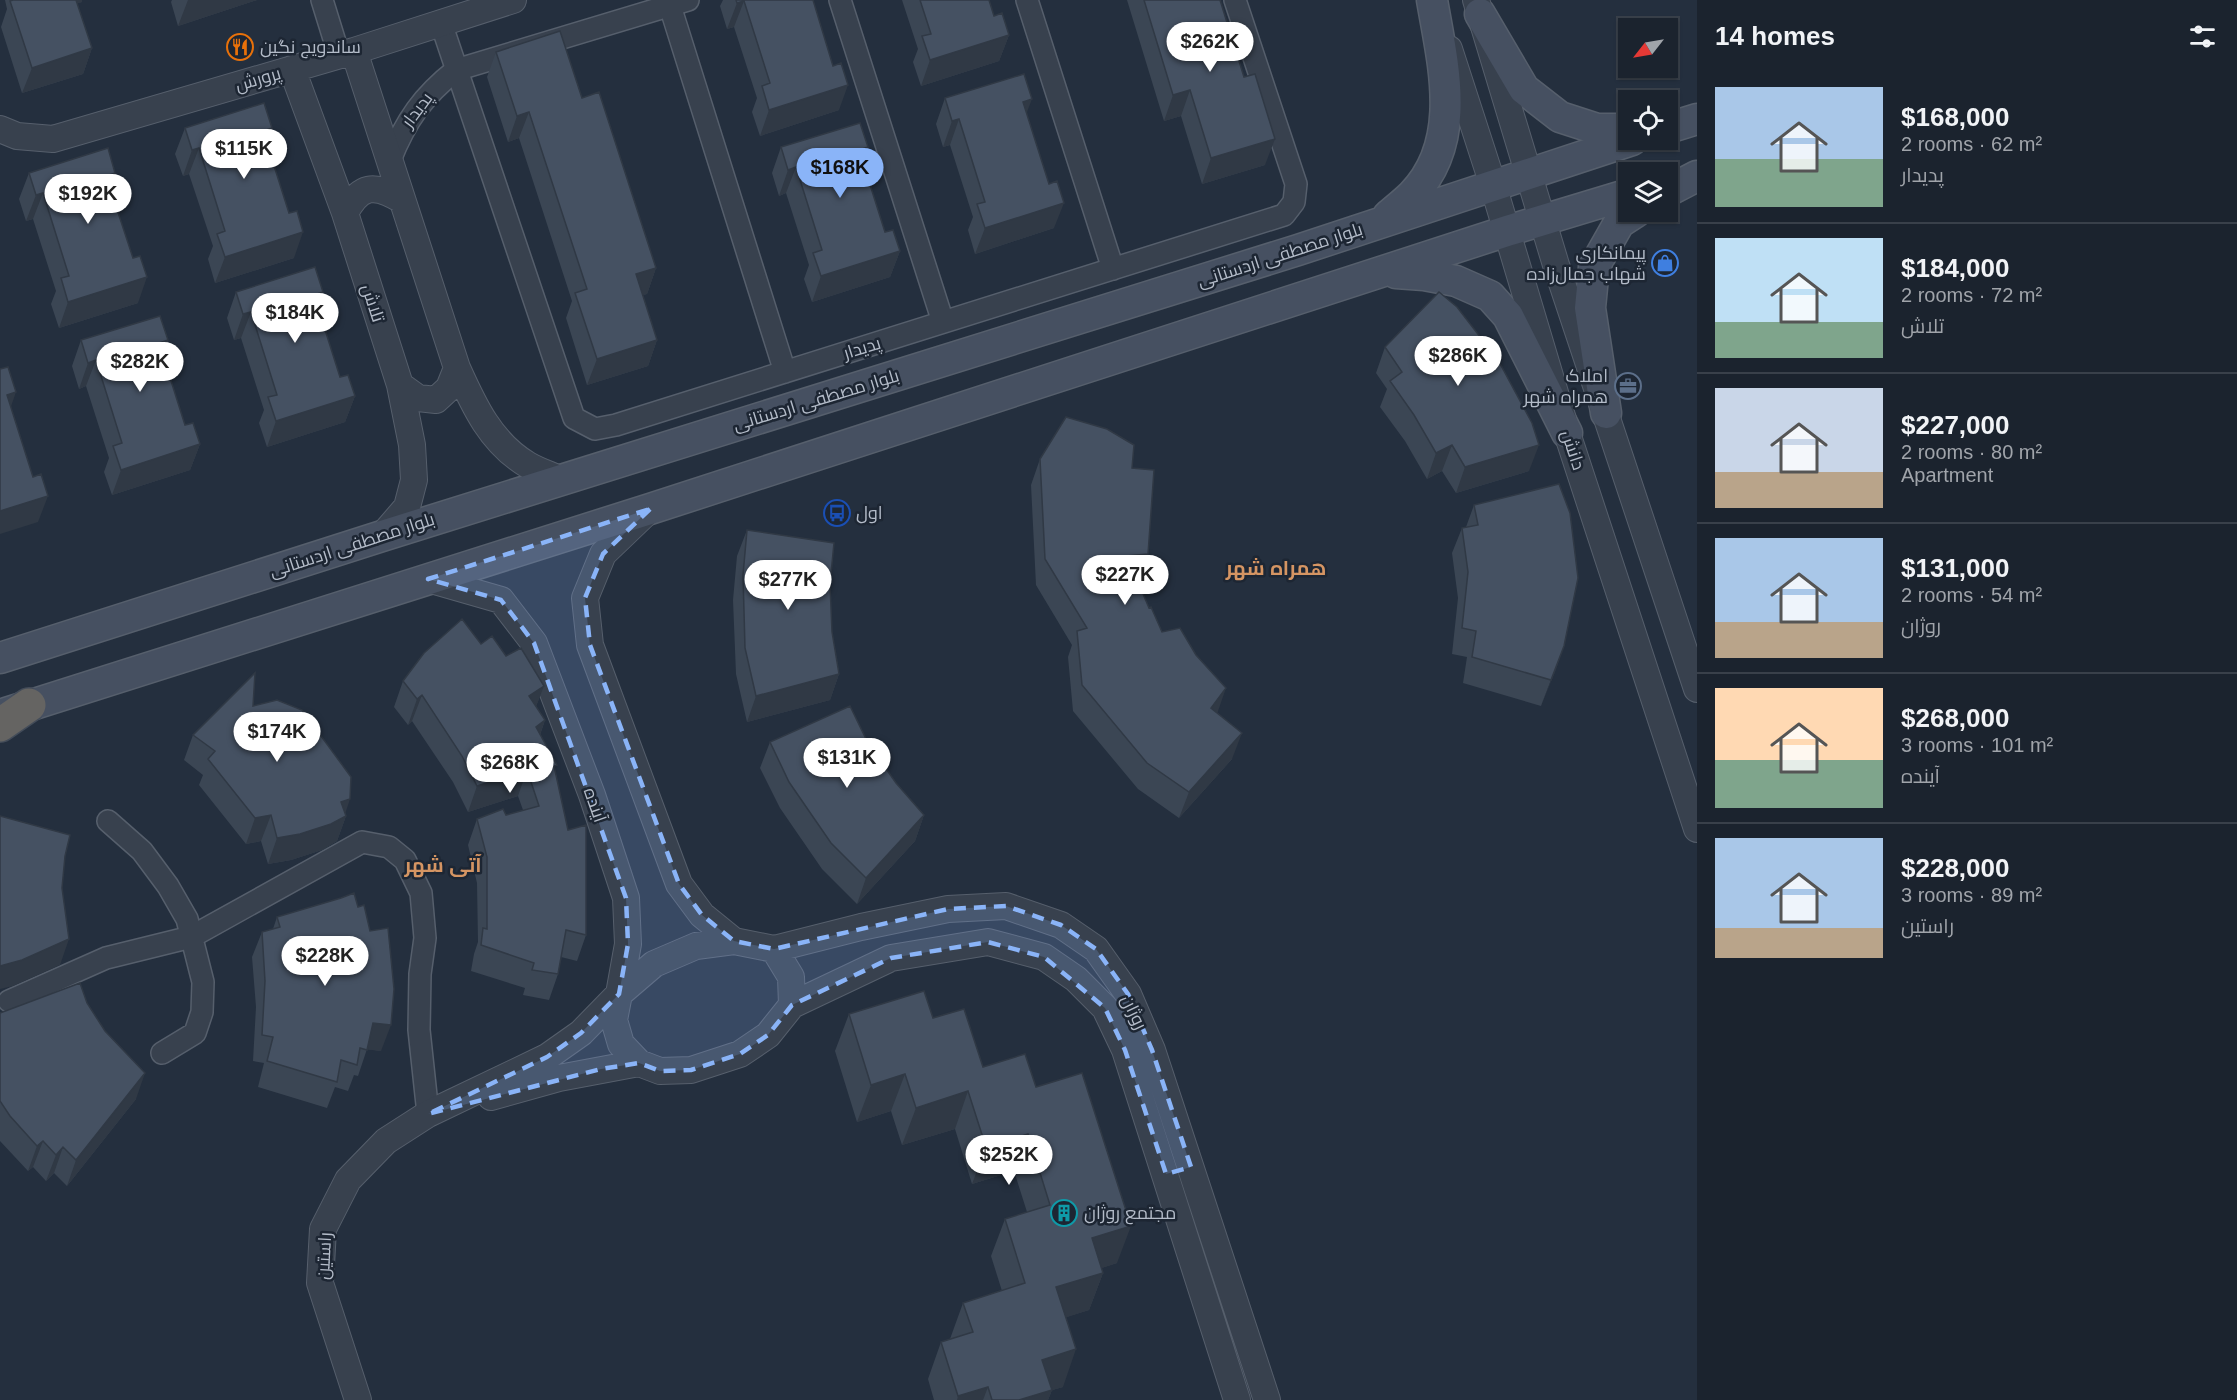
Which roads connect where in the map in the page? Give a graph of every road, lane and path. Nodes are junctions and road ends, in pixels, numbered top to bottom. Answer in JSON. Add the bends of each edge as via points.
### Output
{"nodes":[{"id":1,"x":322,"y":0,"type":"edge"},
{"id":2,"x":513,"y":0,"type":"edge"},
{"id":3,"x":840,"y":0,"type":"edge"},
{"id":4,"x":1027,"y":0,"type":"edge"},
{"id":5,"x":1235,"y":0,"type":"edge"},
{"id":6,"x":1432,"y":0,"type":"edge"},
{"id":7,"x":679,"y":3,"type":"edge"},
{"id":8,"x":1478,"y":7,"type":"edge"},
{"id":9,"x":441,"y":23,"type":"junction"},
{"id":10,"x":347,"y":53,"type":"junction"},
{"id":11,"x":292,"y":69,"type":"junction"},
{"id":12,"x":456,"y":70,"type":"junction"},
{"id":13,"x":0,"y":129,"type":"edge"},
{"id":14,"x":1618,"y":129,"type":"edge"},
{"id":15,"x":1618,"y":144,"type":"edge"},
{"id":16,"x":390,"y":160,"type":"junction"},
{"id":17,"x":1528,"y":172,"type":"junction"},
{"id":18,"x":1697,"y":175,"type":"edge"},
{"id":19,"x":1678,"y":180,"type":"edge"},
{"id":20,"x":1493,"y":185,"type":"junction"},
{"id":21,"x":1678,"y":185,"type":"edge"},
{"id":22,"x":1618,"y":197,"type":"edge"},
{"id":23,"x":402,"y":200,"type":"junction"},
{"id":24,"x":345,"y":213,"type":"junction"},
{"id":25,"x":1542,"y":220,"type":"junction"},
{"id":26,"x":1381,"y":222,"type":"junction"},
{"id":27,"x":1621,"y":222,"type":"edge"},
{"id":28,"x":1507,"y":231,"type":"junction"},
{"id":29,"x":1298,"y":250,"type":"junction"},
{"id":30,"x":1113,"y":269,"type":"junction"},
{"id":31,"x":1384,"y":272,"type":"junction"},
{"id":32,"x":1316,"y":293,"type":"junction"},
{"id":33,"x":943,"y":322,"type":"junction"},
{"id":34,"x":457,"y":369,"type":"junction"},
{"id":35,"x":785,"y":372,"type":"junction"},
{"id":36,"x":400,"y":385,"type":"junction"},
{"id":37,"x":1606,"y":413,"type":"junction"},
{"id":38,"x":1567,"y":433,"type":"junction"},
{"id":39,"x":562,"y":480,"type":"junction"},
{"id":40,"x":650,"y":509,"type":"junction"},
{"id":41,"x":382,"y":536,"type":"junction"},
{"id":42,"x":429,"y":579,"type":"junction"},
{"id":43,"x":0,"y":658,"type":"edge"},
{"id":44,"x":1697,"y":689,"type":"edge"},
{"id":45,"x":14,"y":710,"type":"edge"},
{"id":46,"x":0,"y":725,"type":"edge"},
{"id":47,"x":108,"y":821,"type":"dead end"},
{"id":48,"x":1697,"y":829,"type":"edge"},
{"id":49,"x":191,"y":937,"type":"junction"},
{"id":50,"x":734,"y":941,"type":"junction"},
{"id":51,"x":774,"y":949,"type":"junction"},
{"id":52,"x":619,"y":994,"type":"junction"},
{"id":53,"x":9,"y":1000,"type":"dead end"},
{"id":54,"x":792,"y":1005,"type":"junction"},
{"id":55,"x":162,"y":1053,"type":"dead end"},
{"id":56,"x":639,"y":1063,"type":"junction"},
{"id":57,"x":428,"y":1114,"type":"junction"},
{"id":58,"x":1191,"y":1167,"type":"junction"},
{"id":59,"x":1166,"y":1173,"type":"junction"},
{"id":60,"x":358,"y":1400,"type":"edge"},
{"id":61,"x":1237,"y":1400,"type":"edge"},
{"id":62,"x":1267,"y":1400,"type":"edge"}],
"edges":[{"from":1,"to":10,"type":"street"},
{"from":2,"to":9,"type":"street","name":"پرورش"},
{"from":3,"to":33,"type":"street"},
{"from":4,"to":30,"type":"street"},
{"from":5,"to":30,"type":"street","name":"پدیدار","via":[[1296,184],[1294,202],[1284,216]]},
{"from":6,"to":20,"type":"street","name":"دانش"},
{"from":6,"to":26,"type":"main road","via":[[1446,82],[1445,128],[1432,165],[1414,193]]},
{"from":7,"to":12,"type":"street","name":"پدیدار"},
{"from":7,"to":35,"type":"street"},
{"from":8,"to":14,"type":"main road","via":[[1524,89],[1560,117],[1597,129]]},
{"from":8,"to":17,"type":"street"},
{"from":9,"to":10,"type":"street","name":"پرورش"},
{"from":9,"to":12,"type":"street"},
{"from":10,"to":11,"type":"street","name":"پرورش"},
{"from":10,"to":16,"type":"street"},
{"from":11,"to":13,"type":"street","name":"پرورش","via":[[53,139],[17,136]]},
{"from":11,"to":24,"type":"street","name":"تلاش"},
{"from":12,"to":16,"type":"street","name":"پدیدار","via":[[418,105]]},
{"from":12,"to":35,"type":"street","name":"پدیدار","via":[[574,418],[595,429],[616,425]]},
{"from":15,"to":17,"type":"main road","name":"بلوار مصطفی اردستانی"},
{"from":16,"to":23,"type":"street"},
{"from":17,"to":20,"type":"main road","name":"بلوار مصطفی اردستانی"},
{"from":17,"to":25,"type":"street"},
{"from":18,"to":19,"type":"main road"},
{"from":18,"to":21,"type":"main road"},
{"from":20,"to":26,"type":"main road","name":"بلوار مصطفی اردستانی"},
{"from":20,"to":28,"type":"street","name":"دانش"},
{"from":22,"to":25,"type":"main road"},
{"from":23,"to":24,"type":"street","via":[[386,191],[368,189],[354,197]]},
{"from":23,"to":34,"type":"street"},
{"from":24,"to":36,"type":"street","name":"تلاش"},
{"from":25,"to":28,"type":"main road"},
{"from":25,"to":37,"type":"street"},
{"from":26,"to":29,"type":"main road","name":"بلوار مصطفی اردستانی"},
{"from":27,"to":37,"type":"main road","via":[[1594,267],[1590,308]]},
{"from":28,"to":31,"type":"main road"},
{"from":28,"to":38,"type":"street","name":"دانش"},
{"from":29,"to":32,"type":"main road","via":[[1315,252],[1328,263],[1328,279]]},
{"from":29,"to":39,"type":"main road","name":"بلوار مصطفی اردستانی"},
{"from":30,"to":33,"type":"street","name":"پدیدار"},
{"from":31,"to":32,"type":"main road"},
{"from":31,"to":38,"type":"main road","via":[[1456,280],[1490,296],[1508,316]]},
{"from":32,"to":40,"type":"main road"},
{"from":33,"to":35,"type":"street","name":"پدیدار"},
{"from":34,"to":36,"type":"street","via":[[450,388],[436,400],[418,398]]},
{"from":34,"to":39,"type":"street","via":[[480,417],[502,445],[528,465]]},
{"from":36,"to":41,"type":"street","name":"تلاش","via":[[412,445],[414,480],[406,507]]},
{"from":37,"to":44,"type":"street"},
{"from":38,"to":48,"type":"street","name":"دانش"},
{"from":39,"to":41,"type":"main road","name":"بلوار مصطفی اردستانی"},
{"from":40,"to":42,"type":"main road"},
{"from":40,"to":50,"type":"street","via":[[603,554],[585,598],[590,645],[679,884],[702,915]]},
{"from":41,"to":43,"type":"main road","name":"بلوار مصطفی اردستانی"},
{"from":42,"to":45,"type":"main road"},
{"from":42,"to":52,"type":"street","name":"آینده","via":[[501,600],[534,642],[626,898],[628,944]]},
{"from":45,"to":46,"type":"highway"},
{"from":47,"to":49,"type":"street","via":[[142,851],[168,886],[187,919]]},
{"from":49,"to":53,"type":"street","via":[[106,958]]},
{"from":49,"to":55,"type":"street","via":[[203,982],[202,1012],[195,1033]]},
{"from":49,"to":57,"type":"street","via":[[362,842],[389,847],[405,860],[421,893],[425,939],[419,1030]]},
{"from":50,"to":51,"type":"street"},
{"from":50,"to":52,"type":"street","via":[[696,946],[654,964]]},
{"from":51,"to":54,"type":"street","via":[[791,977]]},
{"from":51,"to":58,"type":"street","name":"روژان","via":[[948,909],[1006,906],[1061,925],[1096,950],[1128,994],[1152,1050]]},
{"from":52,"to":56,"type":"street","via":[[614,1020],[621,1044]]},
{"from":52,"to":57,"type":"street","via":[[581,1033],[547,1057]]},
{"from":54,"to":56,"type":"street","via":[[768,1035],[740,1054],[691,1070],[660,1071]]},
{"from":54,"to":59,"type":"street","name":"روژان","via":[[891,958],[988,942],[1044,957],[1106,1008],[1125,1050]]},
{"from":56,"to":57,"type":"street","via":[[559,1078]]},
{"from":57,"to":60,"type":"street","name":"راستین","via":[[386,1141],[348,1180],[322,1229],[320,1283]]},
{"from":58,"to":59,"type":"street"},
{"from":58,"to":62,"type":"street","name":"روژان"},
{"from":59,"to":61,"type":"street","name":"روژان"}]}
